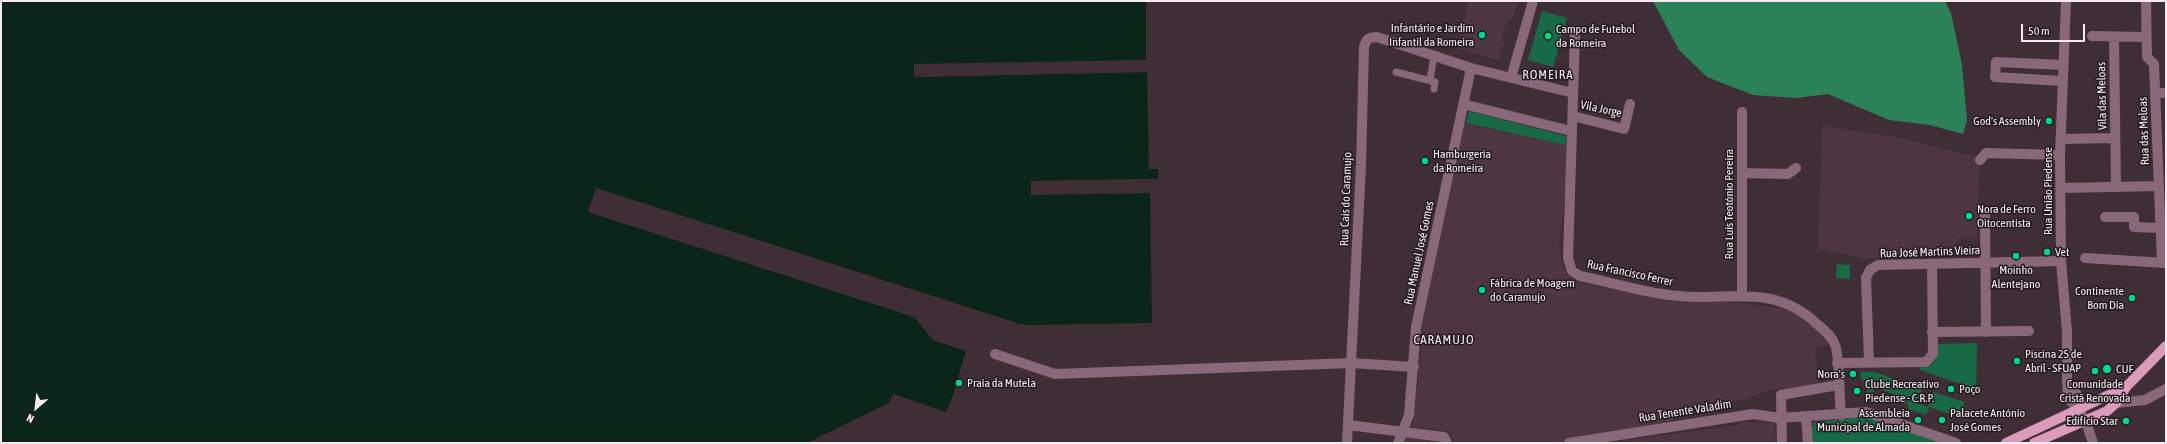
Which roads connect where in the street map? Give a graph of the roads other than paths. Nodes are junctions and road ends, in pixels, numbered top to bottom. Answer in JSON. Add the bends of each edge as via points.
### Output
{"nodes":[{"id":1,"x":1533,"y":1,"type":"edge"},
{"id":2,"x":2066,"y":1,"type":"edge"},
{"id":3,"x":2146,"y":1,"type":"edge"},
{"id":4,"x":1575,"y":33,"type":"dead end"},
{"id":5,"x":2092,"y":36,"type":"dead end"},
{"id":6,"x":2114,"y":37,"type":"junction"},
{"id":7,"x":2146,"y":37,"type":"junction"},
{"id":8,"x":1434,"y":56,"type":"junction"},
{"id":9,"x":2063,"y":65,"type":"junction"},
{"id":10,"x":1471,"y":68,"type":"junction"},
{"id":11,"x":1396,"y":72,"type":"dead end"},
{"id":12,"x":1511,"y":78,"type":"junction"},
{"id":13,"x":1430,"y":80,"type":"junction"},
{"id":14,"x":2062,"y":81,"type":"junction"},
{"id":15,"x":1434,"y":89,"type":"dead end"},
{"id":16,"x":1573,"y":93,"type":"junction"},
{"id":17,"x":2161,"y":93,"type":"edge"},
{"id":18,"x":1463,"y":104,"type":"junction"},
{"id":19,"x":1630,"y":104,"type":"dead end"},
{"id":20,"x":1742,"y":112,"type":"dead end"},
{"id":21,"x":1573,"y":116,"type":"junction"},
{"id":22,"x":1572,"y":131,"type":"junction"},
{"id":23,"x":2115,"y":138,"type":"junction"},
{"id":24,"x":2061,"y":139,"type":"junction"},
{"id":25,"x":2162,"y":154,"type":"edge"},
{"id":26,"x":2060,"y":155,"type":"junction"},
{"id":27,"x":1980,"y":160,"type":"dead end"},
{"id":28,"x":1796,"y":168,"type":"dead end"},
{"id":29,"x":1742,"y":173,"type":"junction"},
{"id":30,"x":2158,"y":186,"type":"junction"},
{"id":31,"x":2116,"y":187,"type":"junction"},
{"id":32,"x":2061,"y":188,"type":"junction"},
{"id":33,"x":1985,"y":215,"type":"dead end"},
{"id":34,"x":2105,"y":217,"type":"dead end"},
{"id":35,"x":2160,"y":228,"type":"junction"},
{"id":36,"x":2085,"y":258,"type":"dead end"},
{"id":37,"x":2061,"y":261,"type":"junction"},
{"id":38,"x":1985,"y":263,"type":"junction"},
{"id":39,"x":2164,"y":263,"type":"edge"},
{"id":40,"x":1932,"y":264,"type":"junction"},
{"id":41,"x":1742,"y":296,"type":"junction"},
{"id":42,"x":2029,"y":331,"type":"dead end"},
{"id":43,"x":1932,"y":332,"type":"junction"},
{"id":44,"x":1986,"y":332,"type":"junction"},
{"id":45,"x":2166,"y":346,"type":"edge"},
{"id":46,"x":995,"y":354,"type":"dead end"},
{"id":47,"x":1869,"y":362,"type":"junction"},
{"id":48,"x":1352,"y":363,"type":"junction"},
{"id":49,"x":1837,"y":363,"type":"junction"},
{"id":50,"x":1414,"y":367,"type":"junction"},
{"id":51,"x":1838,"y":385,"type":"junction"},
{"id":52,"x":2126,"y":387,"type":"junction"},
{"id":53,"x":2166,"y":389,"type":"edge"},
{"id":54,"x":2116,"y":403,"type":"junction"},
{"id":55,"x":2079,"y":410,"type":"junction"},
{"id":56,"x":1841,"y":415,"type":"junction"},
{"id":57,"x":1806,"y":417,"type":"junction"},
{"id":58,"x":1780,"y":418,"type":"junction"},
{"id":59,"x":2086,"y":422,"type":"junction"},
{"id":60,"x":1348,"y":425,"type":"junction"},
{"id":61,"x":2031,"y":431,"type":"junction"},
{"id":62,"x":1402,"y":432,"type":"junction"},
{"id":63,"x":2039,"y":442,"type":"edge"},
{"id":64,"x":1347,"y":443,"type":"edge"},
{"id":65,"x":1398,"y":443,"type":"edge"},
{"id":66,"x":1447,"y":443,"type":"edge"},
{"id":67,"x":1569,"y":443,"type":"edge"},
{"id":68,"x":1782,"y":443,"type":"edge"},
{"id":69,"x":1808,"y":443,"type":"edge"},
{"id":70,"x":1956,"y":443,"type":"edge"},
{"id":71,"x":2006,"y":443,"type":"edge"},
{"id":72,"x":2093,"y":443,"type":"edge"}],
"edges":[{"from":1,"to":12,"type":"street"},
{"from":2,"to":9,"type":"street","name":"Rua União Piedense"},
{"from":3,"to":7,"type":"street","name":"Rua das Meloas"},
{"from":4,"to":16,"type":"street","name":"Rua Francisco Ferrer"},
{"from":5,"to":6,"type":"street"},
{"from":6,"to":7,"type":"street"},
{"from":6,"to":23,"type":"street","name":"Vila das Meloas"},
{"from":7,"to":17,"type":"street","name":"Rua das Meloas","via":[[2147,57],[2154,64]]},
{"from":8,"to":10,"type":"street"},
{"from":8,"to":13,"type":"street"},
{"from":8,"to":48,"type":"street","name":"Rua Cais do Caramujo","via":[[1377,37],[1368,38],[1364,47]]},
{"from":9,"to":14,"type":"street","name":"Rua União Piedense"},
{"from":9,"to":14,"type":"street","via":[[1996,62],[1995,77]]},
{"from":10,"to":12,"type":"street"},
{"from":10,"to":18,"type":"street","name":"Rua Manuel José Gomes"},
{"from":11,"to":13,"type":"street"},
{"from":12,"to":16,"type":"street"},
{"from":13,"to":15,"type":"street","via":[[1435,82]]},
{"from":14,"to":24,"type":"street","name":"Rua União Piedense"},
{"from":16,"to":21,"type":"street","name":"Rua Francisco Ferrer"},
{"from":17,"to":25,"type":"street","name":"Rua das Meloas"},
{"from":18,"to":22,"type":"street"},
{"from":18,"to":50,"type":"street","name":"Rua Manuel José Gomes","via":[[1416,327]]},
{"from":19,"to":21,"type":"street","name":"Vila Jorge","via":[[1624,129]]},
{"from":20,"to":29,"type":"street","name":"Rua Luís Teotónio Pereira"},
{"from":21,"to":22,"type":"street","name":"Rua Francisco Ferrer"},
{"from":22,"to":41,"type":"street","name":"Rua Francisco Ferrer","via":[[1568,262],[1575,274],[1679,296]]},
{"from":23,"to":24,"type":"street"},
{"from":23,"to":31,"type":"street","name":"Vila das Meloas"},
{"from":24,"to":26,"type":"street","name":"Rua União Piedense"},
{"from":25,"to":30,"type":"street","name":"Rua das Meloas"},
{"from":26,"to":27,"type":"street","via":[[1986,153]]},
{"from":26,"to":32,"type":"street","name":"Rua União Piedense"},
{"from":28,"to":29,"type":"street","via":[[1788,174]]},
{"from":29,"to":41,"type":"street","name":"Rua Luís Teotónio Pereira"},
{"from":30,"to":31,"type":"street"},
{"from":30,"to":35,"type":"street","name":"Rua das Meloas"},
{"from":31,"to":32,"type":"street"},
{"from":32,"to":37,"type":"street","name":"Rua União Piedense"},
{"from":33,"to":38,"type":"street"},
{"from":34,"to":35,"type":"street","via":[[2134,217],[2134,227]]},
{"from":35,"to":39,"type":"street","name":"Rua das Meloas"},
{"from":36,"to":39,"type":"street"},
{"from":37,"to":38,"type":"street","name":"Rua José Martins Vieira"},
{"from":37,"to":55,"type":"street","name":"Rua União Piedense","via":[[2067,332],[2068,398]]},
{"from":38,"to":40,"type":"street","name":"Rua José Martins Vieira"},
{"from":38,"to":44,"type":"street"},
{"from":40,"to":43,"type":"street"},
{"from":40,"to":47,"type":"street","name":"Rua José Martins Vieira","via":[[1878,265],[1870,270],[1866,278]]},
{"from":41,"to":49,"type":"street","name":"Rua Francisco Ferrer","via":[[1788,303],[1798,308],[1829,335],[1836,346]]},
{"from":42,"to":44,"type":"street"},
{"from":43,"to":44,"type":"street"},
{"from":43,"to":47,"type":"street","via":[[1933,354],[1926,362]]},
{"from":45,"to":52,"type":"main road"},
{"from":46,"to":48,"type":"street","via":[[1055,374]]},
{"from":47,"to":49,"type":"street"},
{"from":48,"to":50,"type":"street"},
{"from":48,"to":60,"type":"street","name":"Rua Cais do Caramujo"},
{"from":49,"to":51,"type":"street","name":"Rua Francisco Ferrer"},
{"from":50,"to":62,"type":"street","name":"Rua Manuel José Gomes","via":[[1409,415]]},
{"from":51,"to":56,"type":"street","name":"Rua Francisco Ferrer"},
{"from":51,"to":58,"type":"street","via":[[1781,395]]},
{"from":52,"to":54,"type":"main road"},
{"from":52,"to":55,"type":"main road"},
{"from":53,"to":54,"type":"street","via":[[2145,400]]},
{"from":54,"to":59,"type":"main road"},
{"from":55,"to":59,"type":"street","name":"Rua União Piedense"},
{"from":55,"to":61,"type":"main road"},
{"from":56,"to":57,"type":"street","name":"Rua Tenente Valadim"},
{"from":56,"to":70,"type":"street","name":"Rua Tenente Valadim","via":[[1866,412]]},
{"from":57,"to":58,"type":"street","name":"Rua Tenente Valadim"},
{"from":57,"to":69,"type":"street"},
{"from":58,"to":67,"type":"street","name":"Rua Tenente Valadim","via":[[1753,414]]},
{"from":58,"to":68,"type":"street"},
{"from":59,"to":63,"type":"main road"},
{"from":59,"to":72,"type":"street","name":"Rua União Piedense"},
{"from":60,"to":62,"type":"street"},
{"from":60,"to":64,"type":"street","name":"Rua Cais do Caramujo"},
{"from":61,"to":63,"type":"street"},
{"from":61,"to":71,"type":"main road"},
{"from":62,"to":65,"type":"street","name":"Rua Manuel José Gomes"},
{"from":62,"to":66,"type":"street","via":[[1444,437]]}]}
